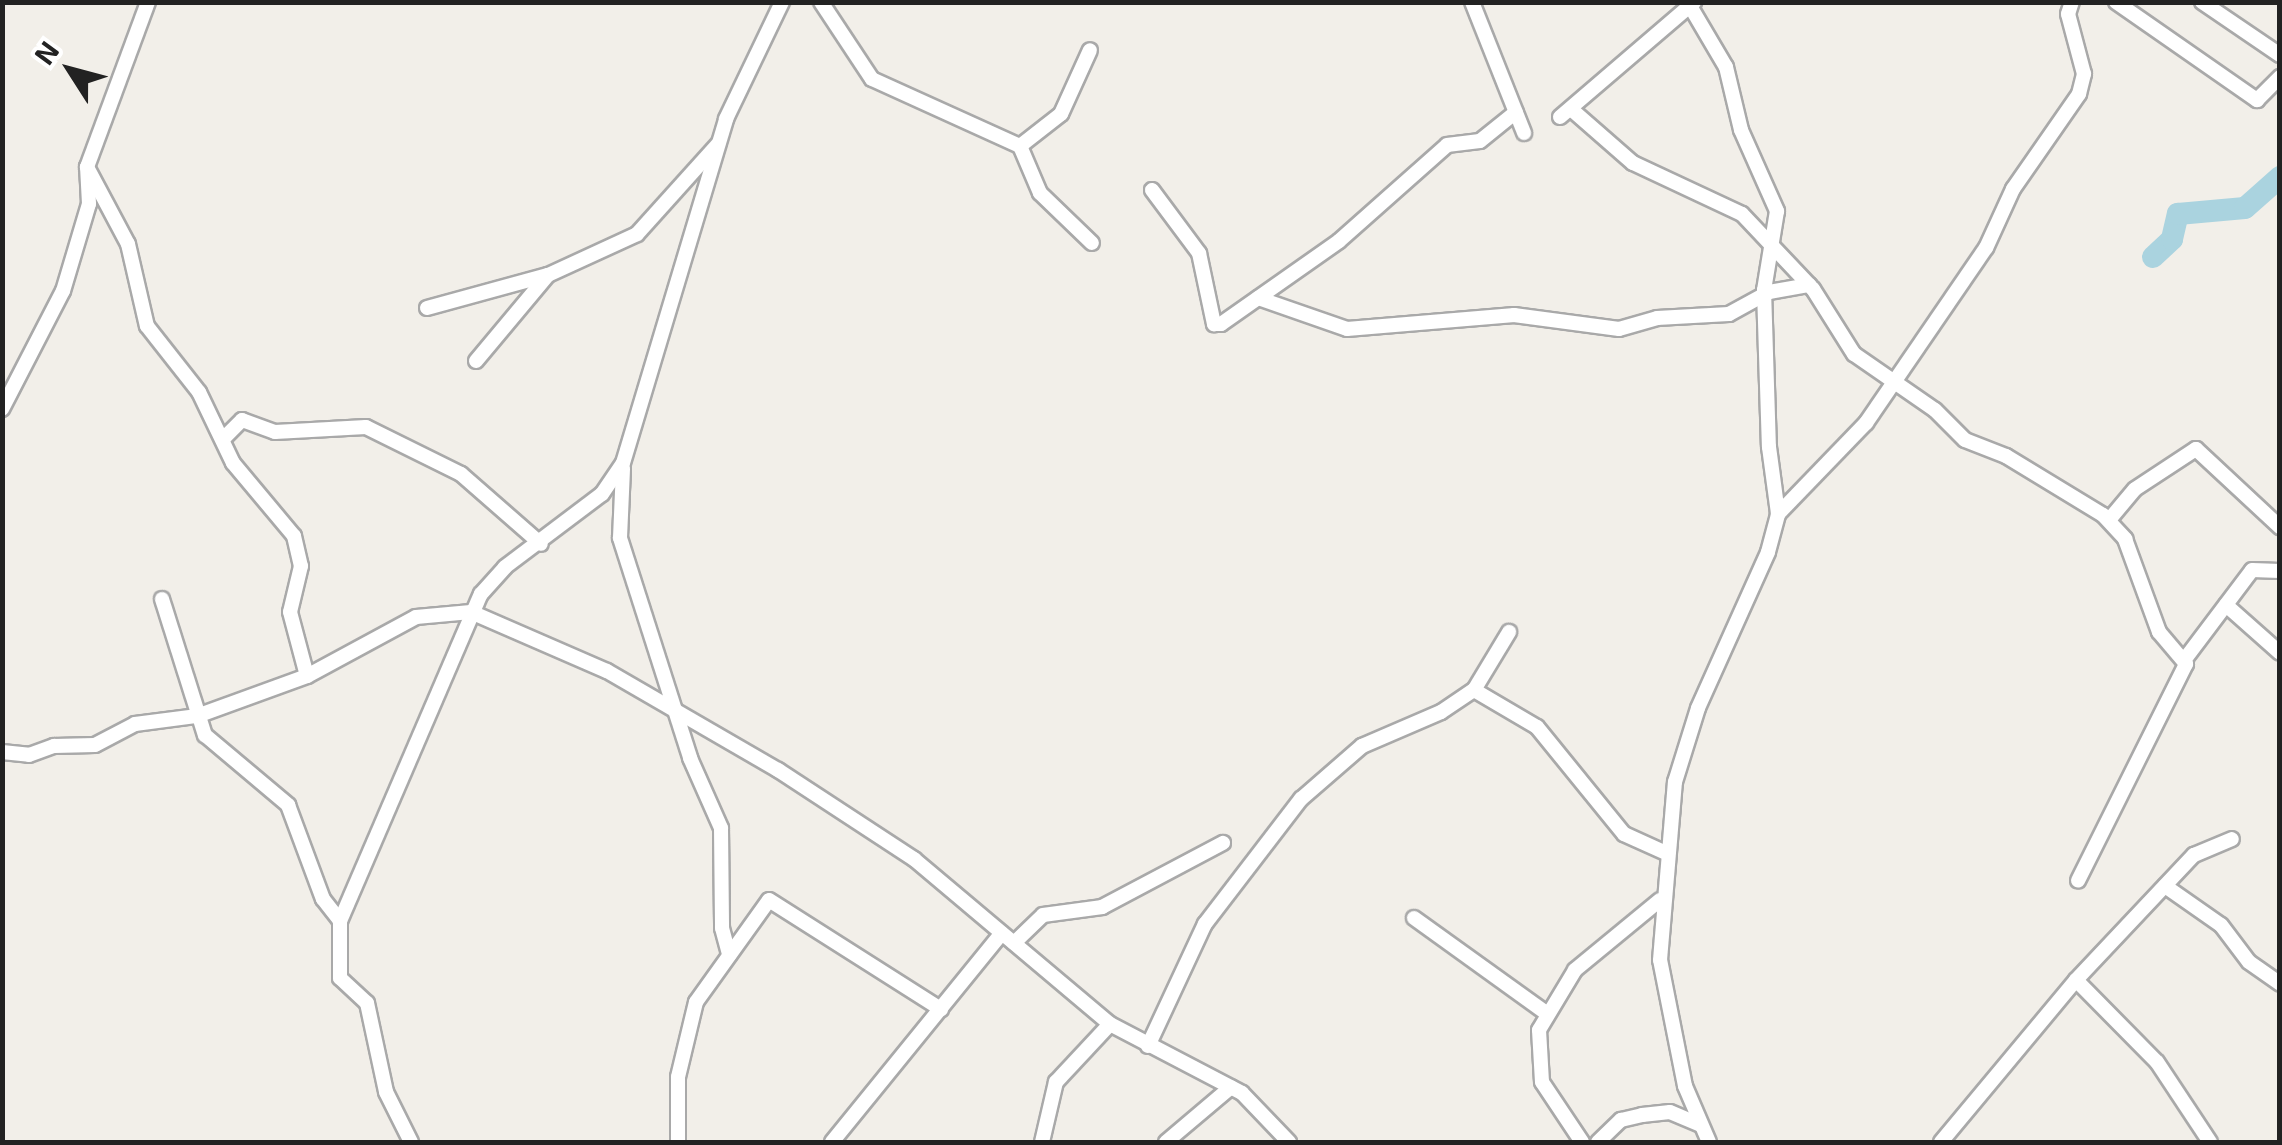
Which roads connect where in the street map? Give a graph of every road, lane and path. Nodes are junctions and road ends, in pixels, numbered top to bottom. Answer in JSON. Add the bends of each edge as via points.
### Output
{"nodes":[{"id":1,"x":148,"y":2,"type":"edge"},
{"id":2,"x":782,"y":2,"type":"edge"},
{"id":3,"x":821,"y":2,"type":"edge"},
{"id":4,"x":1472,"y":2,"type":"edge"},
{"id":5,"x":2072,"y":2,"type":"edge"},
{"id":6,"x":2116,"y":2,"type":"edge"},
{"id":7,"x":2202,"y":2,"type":"edge"},
{"id":8,"x":1692,"y":4,"type":"edge"},
{"id":9,"x":1090,"y":50,"type":"dead end"},
{"id":10,"x":2280,"y":55,"type":"edge"},
{"id":11,"x":2280,"y":77,"type":"edge"},
{"id":12,"x":1516,"y":112,"type":"junction"},
{"id":13,"x":1524,"y":133,"type":"dead end"},
{"id":14,"x":718,"y":144,"type":"junction"},
{"id":15,"x":1020,"y":146,"type":"junction"},
{"id":16,"x":87,"y":167,"type":"junction"},
{"id":17,"x":1152,"y":190,"type":"dead end"},
{"id":18,"x":1092,"y":243,"type":"dead end"},
{"id":19,"x":1774,"y":248,"type":"junction"},
{"id":20,"x":548,"y":275,"type":"junction"},
{"id":21,"x":1809,"y":285,"type":"junction"},
{"id":22,"x":1764,"y":294,"type":"junction"},
{"id":23,"x":1258,"y":298,"type":"junction"},
{"id":24,"x":427,"y":308,"type":"dead end"},
{"id":25,"x":476,"y":361,"type":"dead end"},
{"id":26,"x":1892,"y":383,"type":"junction"},
{"id":27,"x":2,"y":409,"type":"edge"},
{"id":28,"x":222,"y":440,"type":"junction"},
{"id":29,"x":623,"y":463,"type":"junction"},
{"id":30,"x":1778,"y":514,"type":"junction"},
{"id":31,"x":2109,"y":520,"type":"junction"},
{"id":32,"x":2280,"y":526,"type":"edge"},
{"id":33,"x":541,"y":544,"type":"junction"},
{"id":34,"x":2280,"y":571,"type":"edge"},
{"id":35,"x":162,"y":598,"type":"dead end"},
{"id":36,"x":2226,"y":605,"type":"junction"},
{"id":37,"x":471,"y":612,"type":"junction"},
{"id":38,"x":1509,"y":632,"type":"dead end"},
{"id":39,"x":2280,"y":653,"type":"edge"},
{"id":40,"x":2186,"y":659,"type":"junction"},
{"id":41,"x":307,"y":676,"type":"junction"},
{"id":42,"x":1474,"y":690,"type":"junction"},
{"id":43,"x":674,"y":707,"type":"junction"},
{"id":44,"x":197,"y":716,"type":"junction"},
{"id":45,"x":2,"y":752,"type":"edge"},
{"id":46,"x":2232,"y":838,"type":"dead end"},
{"id":47,"x":1224,"y":843,"type":"dead end"},
{"id":48,"x":1664,"y":852,"type":"junction"},
{"id":49,"x":2078,"y":881,"type":"dead end"},
{"id":50,"x":2165,"y":886,"type":"junction"},
{"id":51,"x":1660,"y":900,"type":"junction"},
{"id":52,"x":1414,"y":918,"type":"dead end"},
{"id":53,"x":340,"y":921,"type":"junction"},
{"id":54,"x":1008,"y":938,"type":"junction"},
{"id":55,"x":729,"y":955,"type":"junction"},
{"id":56,"x":2076,"y":980,"type":"junction"},
{"id":57,"x":2280,"y":984,"type":"edge"},
{"id":58,"x":942,"y":1009,"type":"junction"},
{"id":59,"x":1546,"y":1013,"type":"junction"},
{"id":60,"x":1110,"y":1024,"type":"junction"},
{"id":61,"x":1148,"y":1046,"type":"junction"},
{"id":62,"x":1231,"y":1087,"type":"junction"},
{"id":63,"x":1700,"y":1125,"type":"junction"},
{"id":64,"x":411,"y":1142,"type":"edge"},
{"id":65,"x":678,"y":1142,"type":"edge"},
{"id":66,"x":832,"y":1142,"type":"edge"},
{"id":67,"x":1042,"y":1142,"type":"edge"},
{"id":68,"x":1166,"y":1142,"type":"edge"},
{"id":69,"x":1289,"y":1142,"type":"edge"},
{"id":70,"x":1582,"y":1142,"type":"edge"},
{"id":71,"x":1598,"y":1142,"type":"edge"},
{"id":72,"x":1709,"y":1142,"type":"edge"},
{"id":73,"x":1940,"y":1142,"type":"edge"},
{"id":74,"x":2210,"y":1142,"type":"edge"}],
"edges":[{"from":1,"to":16,"type":"street"},
{"from":2,"to":14,"type":"street"},
{"from":3,"to":15,"type":"street","via":[[872,79]]},
{"from":4,"to":12,"type":"street"},
{"from":5,"to":26,"type":"street","via":[[2068,14],[2084,74],[2079,94],[2013,189],[1986,248]]},
{"from":6,"to":11,"type":"street","via":[[2257,100]]},
{"from":7,"to":10,"type":"street"},
{"from":8,"to":19,"type":"street","via":[[1726,68],[1740,130],[1777,211]]},
{"from":8,"to":19,"type":"street","via":[[1565,113],[1633,163],[1742,214]]},
{"from":9,"to":15,"type":"street","via":[[1061,114]]},
{"from":12,"to":13,"type":"street"},
{"from":12,"to":23,"type":"street","via":[[1480,141],[1447,145],[1339,241]]},
{"from":14,"to":20,"type":"street","via":[[637,234]]},
{"from":14,"to":29,"type":"street"},
{"from":15,"to":18,"type":"street","via":[[1040,193]]},
{"from":16,"to":27,"type":"street","via":[[89,204],[63,292]]},
{"from":16,"to":28,"type":"street","via":[[128,244],[147,326],[199,392]]},
{"from":17,"to":23,"type":"street","via":[[1199,254],[1214,324]]},
{"from":19,"to":21,"type":"street"},
{"from":19,"to":22,"type":"street"},
{"from":20,"to":24,"type":"street"},
{"from":20,"to":25,"type":"street"},
{"from":21,"to":22,"type":"street"},
{"from":21,"to":26,"type":"street","via":[[1847,347]]},
{"from":22,"to":23,"type":"street","via":[[1729,314],[1657,318],[1619,329],[1514,315],[1335,328]]},
{"from":22,"to":30,"type":"street"},
{"from":26,"to":30,"type":"street","via":[[1866,423]]},
{"from":26,"to":31,"type":"street","via":[[1966,440],[2006,456]]},
{"from":28,"to":33,"type":"street","via":[[242,420],[274,432],[366,428],[461,474]]},
{"from":28,"to":41,"type":"street","via":[[301,552],[290,612]]},
{"from":29,"to":33,"type":"street","via":[[602,494]]},
{"from":29,"to":43,"type":"street","via":[[617,528]]},
{"from":30,"to":48,"type":"street","via":[[1698,708],[1674,782]]},
{"from":31,"to":32,"type":"street","via":[[2135,489],[2196,450]]},
{"from":31,"to":40,"type":"street","via":[[2135,560],[2159,632]]},
{"from":33,"to":37,"type":"street","via":[[505,567]]},
{"from":34,"to":36,"type":"street","via":[[2256,567]]},
{"from":35,"to":44,"type":"street"},
{"from":36,"to":39,"type":"street"},
{"from":36,"to":40,"type":"street"},
{"from":37,"to":41,"type":"street","via":[[416,617]]},
{"from":37,"to":43,"type":"street"},
{"from":37,"to":53,"type":"street"},
{"from":38,"to":42,"type":"street"},
{"from":40,"to":49,"type":"street"},
{"from":41,"to":44,"type":"street"},
{"from":42,"to":48,"type":"street","via":[[1537,726],[1624,834]]},
{"from":42,"to":61,"type":"street","via":[[1362,746],[1301,799],[1205,924]]},
{"from":43,"to":54,"type":"street","via":[[914,859]]},
{"from":43,"to":55,"type":"street","via":[[721,828],[722,928]]},
{"from":44,"to":45,"type":"street","via":[[136,724],[95,744],[29,755]]},
{"from":44,"to":53,"type":"street","via":[[215,748],[288,805],[322,899]]},
{"from":46,"to":50,"type":"street","via":[[2204,846]]},
{"from":47,"to":54,"type":"street","via":[[1102,907],[1043,915]]},
{"from":48,"to":51,"type":"street"},
{"from":50,"to":56,"type":"street"},
{"from":50,"to":57,"type":"street","via":[[2221,925],[2248,962]]},
{"from":51,"to":59,"type":"street","via":[[1575,970]]},
{"from":51,"to":63,"type":"street","via":[[1668,1006]]},
{"from":52,"to":59,"type":"street"},
{"from":53,"to":64,"type":"street","via":[[340,978],[367,1003],[386,1092]]},
{"from":54,"to":58,"type":"street"},
{"from":54,"to":60,"type":"street"},
{"from":55,"to":58,"type":"street","via":[[772,900]]},
{"from":55,"to":65,"type":"street","via":[[696,1002],[678,1076]]},
{"from":56,"to":73,"type":"street"},
{"from":56,"to":74,"type":"street","via":[[2148,1051]]},
{"from":58,"to":66,"type":"street"},
{"from":59,"to":70,"type":"street","via":[[1540,1030],[1542,1082]]},
{"from":60,"to":61,"type":"street"},
{"from":60,"to":67,"type":"street","via":[[1056,1082]]},
{"from":61,"to":62,"type":"street"},
{"from":62,"to":68,"type":"street"},
{"from":62,"to":69,"type":"street"},
{"from":63,"to":71,"type":"street","via":[[1670,1112],[1642,1115],[1621,1120]]},
{"from":63,"to":72,"type":"street"}]}
